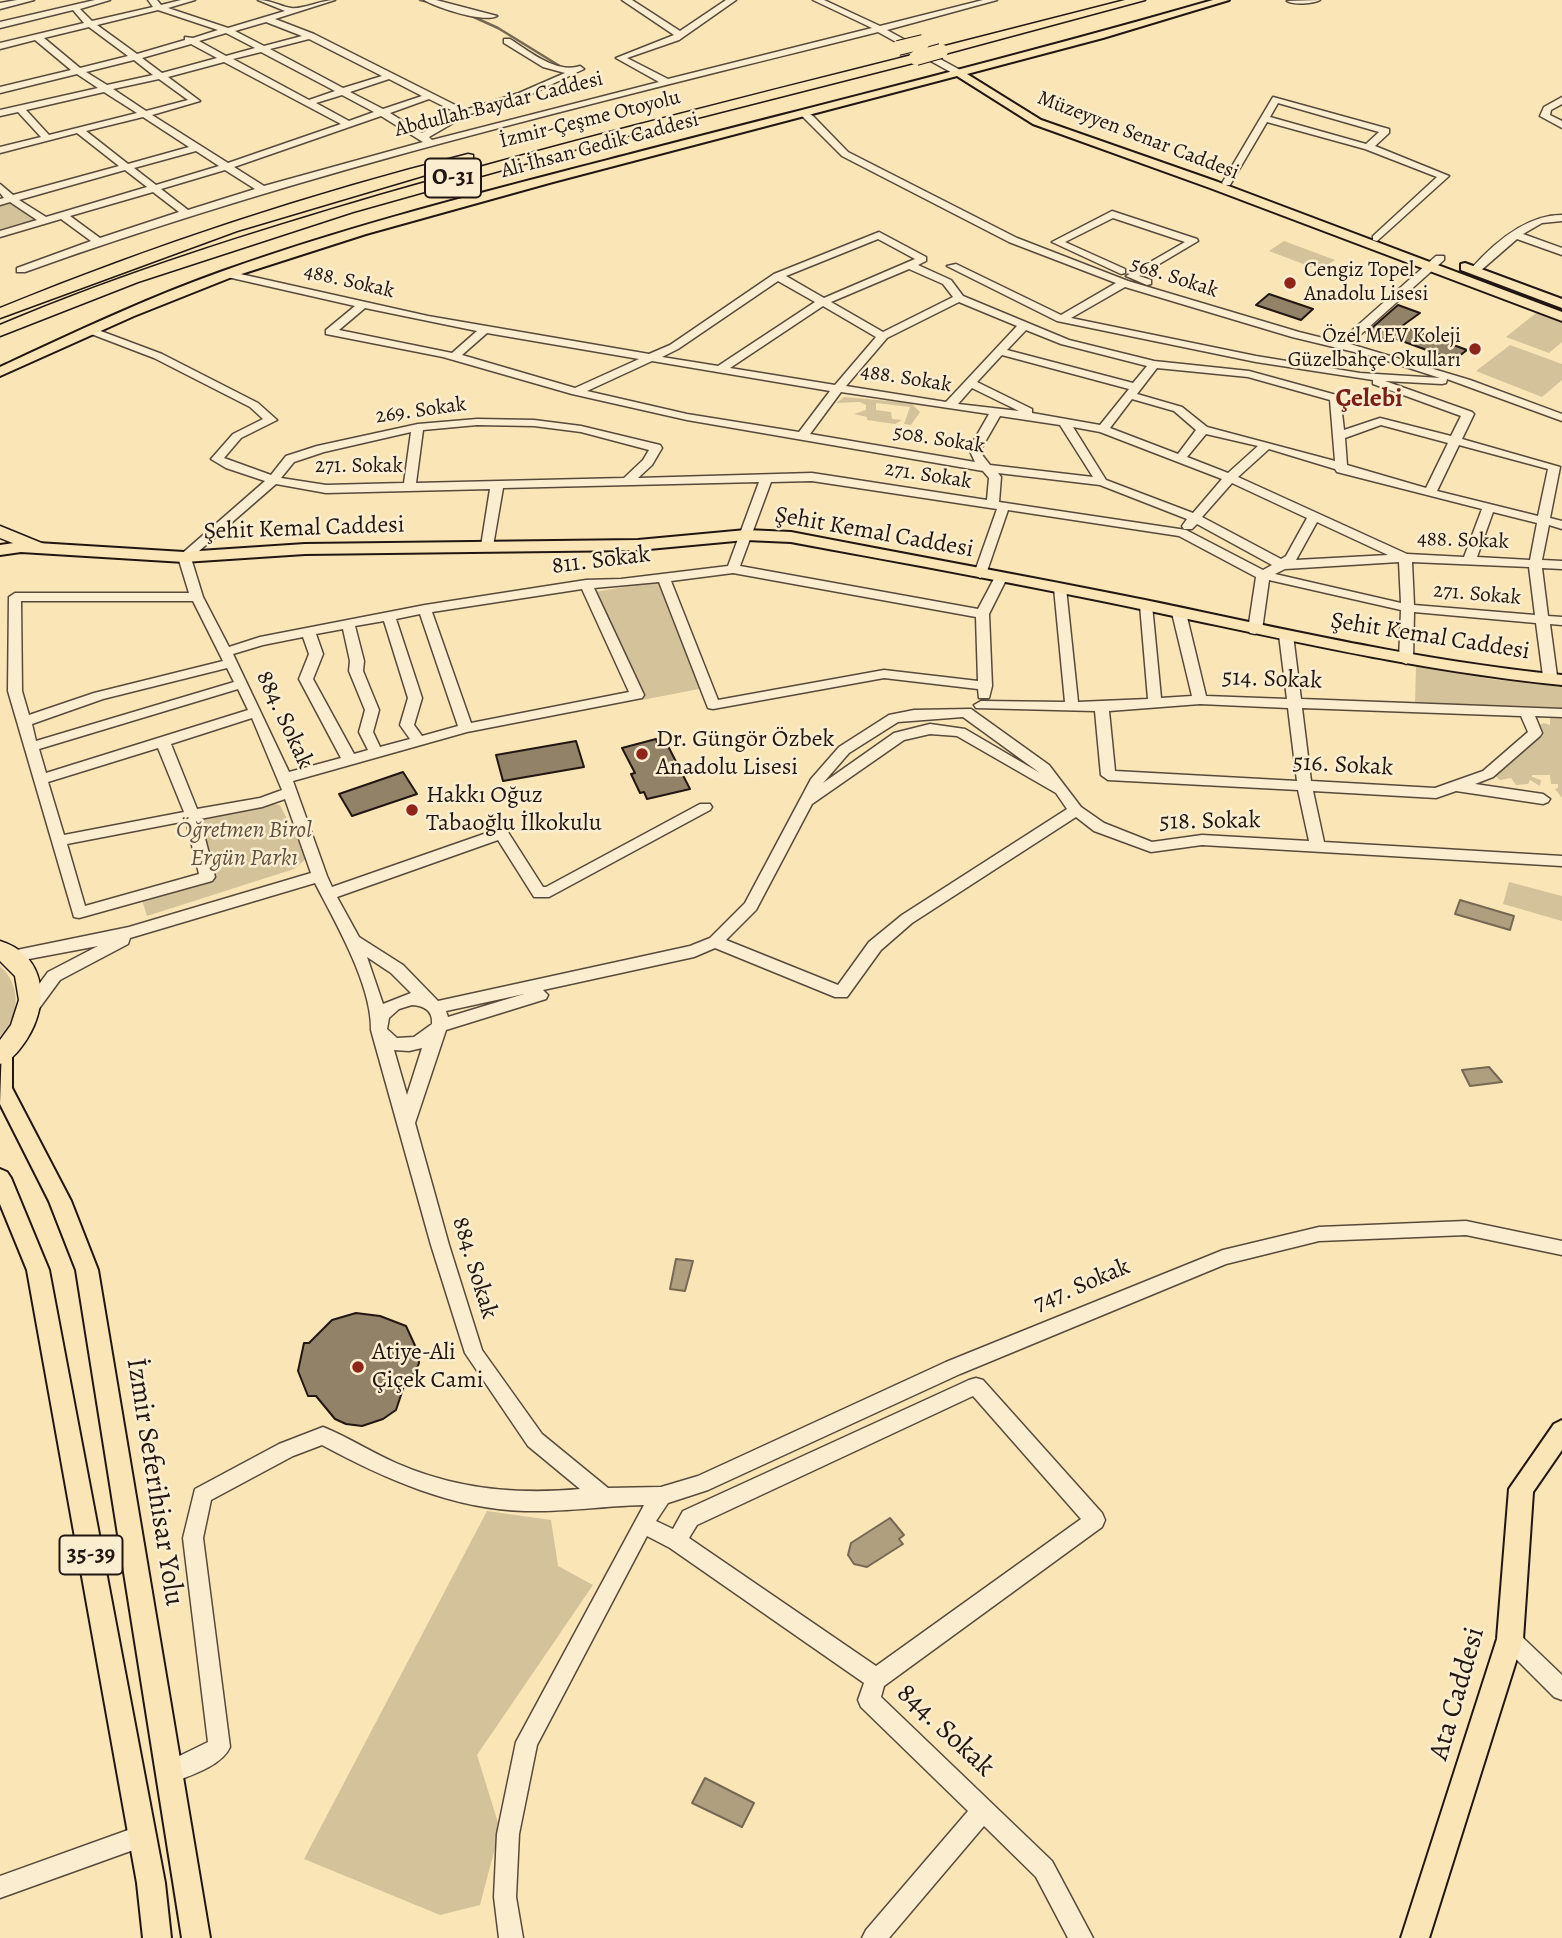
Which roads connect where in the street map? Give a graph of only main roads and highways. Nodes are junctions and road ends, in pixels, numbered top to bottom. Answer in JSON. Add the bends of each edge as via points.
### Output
{"nodes":[{"id":1,"x":1085,"y":0,"type":"edge"},
{"id":2,"x":1139,"y":0,"type":"edge"},
{"id":3,"x":1224,"y":0,"type":"edge"},
{"id":4,"x":959,"y":73,"type":"junction"},
{"id":5,"x":655,"y":109,"type":"dead end"},
{"id":6,"x":486,"y":153,"type":"dead end"},
{"id":7,"x":1435,"y":263,"type":"junction"},
{"id":8,"x":1562,"y":304,"type":"edge"},
{"id":9,"x":0,"y":313,"type":"edge"},
{"id":10,"x":1562,"y":317,"type":"edge"},
{"id":11,"x":0,"y":331,"type":"edge"},
{"id":12,"x":0,"y":372,"type":"edge"},
{"id":13,"x":0,"y":531,"type":"edge"},
{"id":14,"x":11,"y":548,"type":"edge"},
{"id":15,"x":1554,"y":677,"type":"edge"},
{"id":16,"x":7,"y":953,"type":"edge"},
{"id":17,"x":1,"y":1054,"type":"edge"},
{"id":18,"x":0,"y":1178,"type":"edge"},
{"id":19,"x":1562,"y":1431,"type":"edge"},
{"id":20,"x":156,"y":1938,"type":"edge"},
{"id":21,"x":196,"y":1938,"type":"edge"},
{"id":22,"x":1415,"y":1938,"type":"edge"}],
"edges":[{"from":1,"to":5,"type":"highway","name":"İzmir-Çeşme Otoyolu","bridge":true},
{"from":2,"to":11,"type":"highway","name":"İzmir-Çeşme Otoyolu","number":"O-31","bridge":true,"via":[[497,165],[352,207],[222,249]]},
{"from":3,"to":4,"type":"main road","name":"Ali İhsan Gedik Caddesi"},
{"from":4,"to":7,"type":"main road","name":"Müzeyyen Senar Caddesi","via":[[1049,121]]},
{"from":4,"to":7,"type":"main road","name":"Müzeyyen Senar Caddesi","via":[[1037,122]]},
{"from":4,"to":12,"type":"main road","name":"Ali İhsan Gedik Caddesi","via":[[362,231],[227,274]]},
{"from":6,"to":9,"type":"highway","name":"İzmir-Çeşme Otoyolu","number":"O-31","via":[[268,215],[94,274]]},
{"from":7,"to":8,"type":"main road","name":"Müzeyyen Senar Caddesi","via":[[1475,270]]},
{"from":7,"to":10,"type":"main road","name":"Müzeyyen Senar Caddesi"},
{"from":13,"to":14,"type":"highway"},
{"from":14,"to":15,"type":"main road","name":"Şehit Kemal Caddesi","via":[[184,556],[791,537],[1406,660]]},
{"from":16,"to":17,"type":"highway","via":[[25,969],[32,1006],[22,1030]]},
{"from":17,"to":21,"type":"main road","name":"İzmir Seferihisar Yolu","number":"35-39","via":[[2,1088],[60,1201],[87,1270]]},
{"from":18,"to":20,"type":"main road","number":"35-39","via":[[38,1270],[151,1883]]},
{"from":19,"to":22,"type":"main road","name":"Ata Caddesi","via":[[1521,1489],[1510,1639]]}]}
